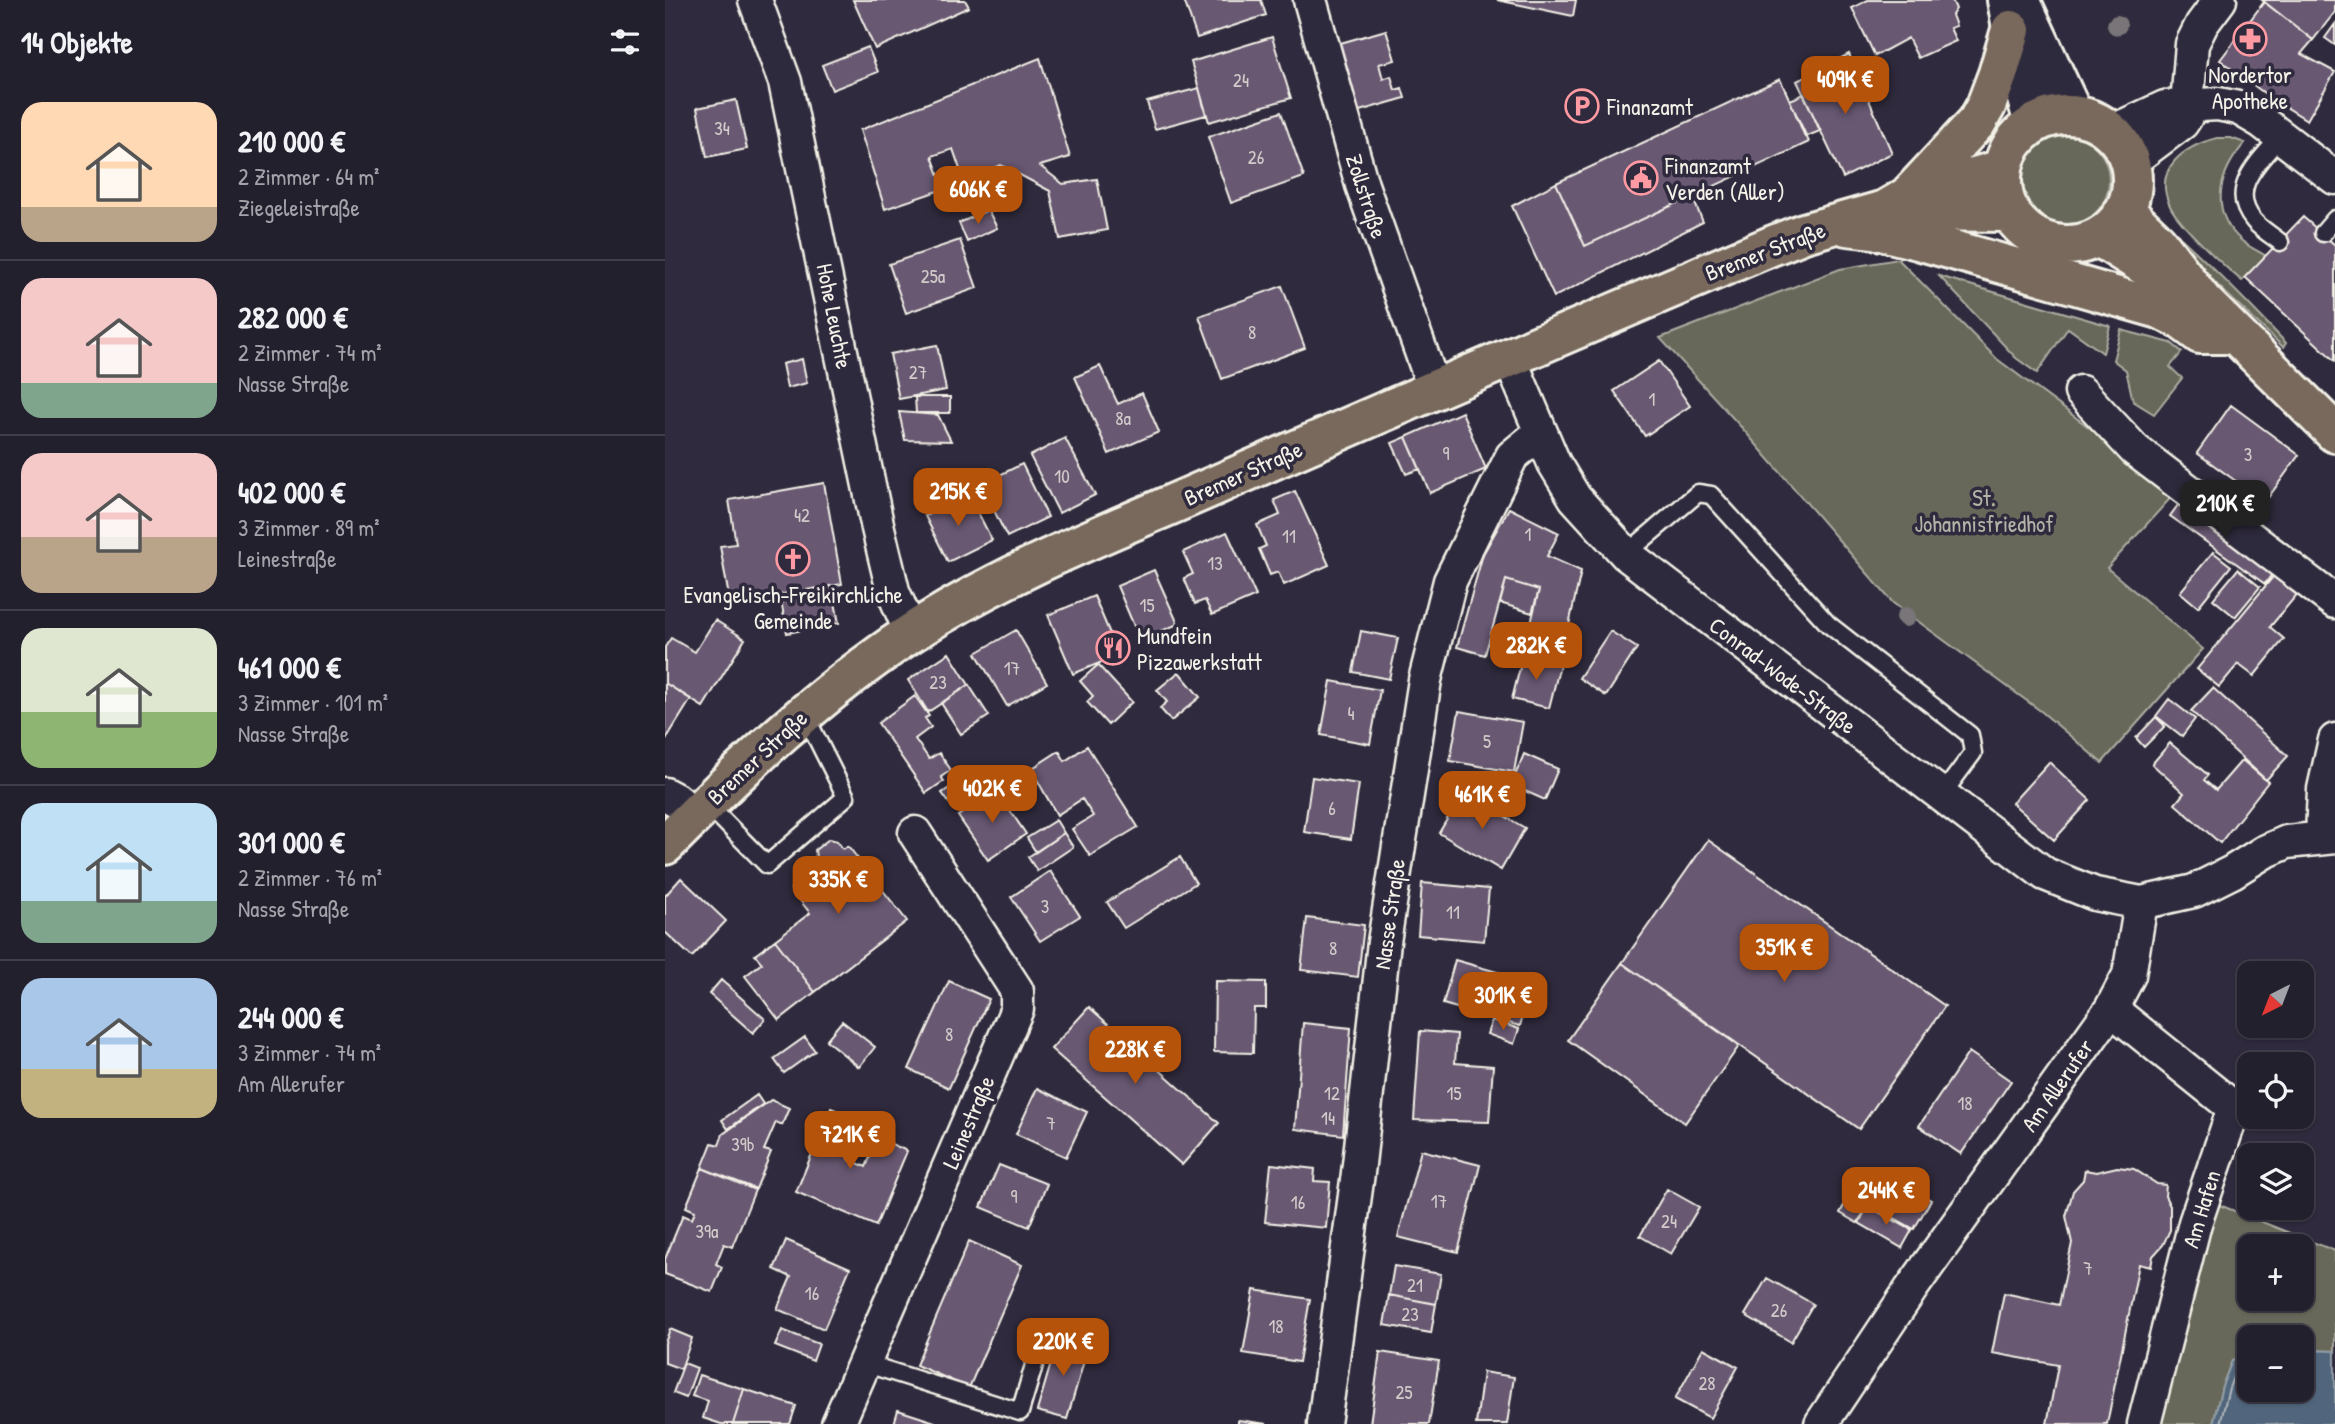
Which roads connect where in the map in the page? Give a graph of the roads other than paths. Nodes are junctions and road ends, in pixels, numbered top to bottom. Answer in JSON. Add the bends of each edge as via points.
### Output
{"nodes":[{"id":1,"x":755,"y":0,"type":"edge"},
{"id":2,"x":1310,"y":0,"type":"edge"},
{"id":3,"x":2208,"y":5,"type":"edge"},
{"id":4,"x":2013,"y":10,"type":"edge"},
{"id":5,"x":2187,"y":107,"type":"junction"},
{"id":6,"x":2073,"y":115,"type":"junction"},
{"id":7,"x":2034,"y":123,"type":"junction"},
{"id":8,"x":2281,"y":136,"type":"junction"},
{"id":9,"x":2120,"y":147,"type":"junction"},
{"id":10,"x":2002,"y":169,"type":"junction"},
{"id":11,"x":2335,"y":178,"type":"edge"},
{"id":12,"x":1896,"y":204,"type":"junction"},
{"id":13,"x":2010,"y":212,"type":"junction"},
{"id":14,"x":2335,"y":219,"type":"edge"},
{"id":15,"x":2112,"y":224,"type":"junction"},
{"id":16,"x":1835,"y":225,"type":"junction"},
{"id":17,"x":2323,"y":233,"type":"dead end"},
{"id":18,"x":2280,"y":242,"type":"dead end"},
{"id":19,"x":2235,"y":334,"type":"junction"},
{"id":20,"x":1510,"y":357,"type":"junction"},
{"id":21,"x":1434,"y":388,"type":"junction"},
{"id":22,"x":2081,"y":392,"type":"dead end"},
{"id":23,"x":1540,"y":433,"type":"junction"},
{"id":24,"x":2335,"y":433,"type":"edge"},
{"id":25,"x":1626,"y":554,"type":"junction"},
{"id":26,"x":2335,"y":602,"type":"edge"},
{"id":27,"x":911,"y":633,"type":"junction"},
{"id":28,"x":804,"y":713,"type":"junction"},
{"id":29,"x":2335,"y":740,"type":"edge"},
{"id":30,"x":1941,"y":796,"type":"junction"},
{"id":31,"x":688,"y":804,"type":"edge"},
{"id":32,"x":915,"y":833,"type":"dead end"},
{"id":33,"x":2328,"y":837,"type":"edge"},
{"id":34,"x":665,"y":845,"type":"edge"},
{"id":35,"x":2141,"y":903,"type":"junction"},
{"id":36,"x":2111,"y":1009,"type":"junction"},
{"id":37,"x":1038,"y":1352,"type":"dead end"},
{"id":38,"x":865,"y":1363,"type":"junction"},
{"id":39,"x":838,"y":1424,"type":"edge"},
{"id":40,"x":1324,"y":1424,"type":"edge"},
{"id":41,"x":1821,"y":1424,"type":"edge"},
{"id":42,"x":2144,"y":1424,"type":"edge"}],
"edges":[{"from":1,"to":27,"type":"street","name":"Hohe Leuchte","via":[[785,82],[877,524],[893,591]]},
{"from":2,"to":21,"type":"street","name":"Zollstraße","via":[[1362,186]]},
{"from":3,"to":5,"type":"street","via":[[2192,44]]},
{"from":4,"to":6,"type":"main road"},
{"from":4,"to":7,"type":"main road","via":[[2021,78]]},
{"from":4,"to":12,"type":"main road","via":[[1998,74],[1977,122]]},
{"from":5,"to":8,"type":"street","via":[[2218,104],[2238,108]]},
{"from":5,"to":9,"type":"street","via":[[2182,123]]},
{"from":6,"to":7,"type":"main road"},
{"from":6,"to":9,"type":"main road","via":[[2093,120]]},
{"from":7,"to":10,"type":"main road","via":[[2016,138]]},
{"from":8,"to":11,"type":"street"},
{"from":8,"to":18,"type":"lane","via":[[2250,171],[2243,191],[2248,213]]},
{"from":9,"to":15,"type":"main road","via":[[2131,192]]},
{"from":10,"to":12,"type":"main road","name":"Bremer Straße"},
{"from":10,"to":13,"type":"main road","via":[[2002,191]]},
{"from":12,"to":13,"type":"main road","name":"Bremer Straße"},
{"from":12,"to":16,"type":"main road","name":"Bremer Straße"},
{"from":13,"to":15,"type":"main road","via":[[2026,232],[2049,243],[2074,246]]},
{"from":14,"to":17,"type":"lane"},
{"from":15,"to":19,"type":"main road","via":[[2157,242],[2203,302]]},
{"from":16,"to":19,"type":"main road","via":[[1918,240],[2120,297],[2160,309],[2200,334]]},
{"from":16,"to":20,"type":"main road","name":"Bremer Straße","via":[[1771,246]]},
{"from":19,"to":24,"type":"main road"},
{"from":20,"to":21,"type":"main road","name":"Bremer Straße"},
{"from":20,"to":23,"type":"street","name":"Conrad-Wode-Straße"},
{"from":21,"to":27,"type":"main road","name":"Bremer Straße","via":[[1041,563],[972,596]]},
{"from":22,"to":26,"type":"street","via":[[2134,450]]},
{"from":23,"to":25,"type":"street","name":"Conrad-Wode-Straße","via":[[1575,498]]},
{"from":23,"to":40,"type":"street","name":"Nasse Straße","via":[[1511,456],[1450,581],[1425,680],[1384,942]]},
{"from":25,"to":30,"type":"street","name":"Conrad-Wode-Straße"},
{"from":25,"to":30,"type":"lane","via":[[1698,493],[1711,495],[1828,624],[1970,735],[1973,753]]},
{"from":27,"to":28,"type":"main road","name":"Bremer Straße"},
{"from":28,"to":31,"type":"main road","name":"Bremer Straße"},
{"from":28,"to":31,"type":"lane","via":[[846,797],[767,865]]},
{"from":29,"to":33,"type":"street","via":[[2324,789]]},
{"from":30,"to":35,"type":"street","name":"Conrad-Wode-Straße","via":[[2045,874],[2095,894]]},
{"from":31,"to":34,"type":"main road","name":"Bremer Straße"},
{"from":32,"to":38,"type":"street","name":"Leinestraße","via":[[1017,991],[1017,1009]]},
{"from":33,"to":35,"type":"street","via":[[2287,842],[2194,891]]},
{"from":35,"to":36,"type":"street","name":"Am Allerufer","via":[[2129,975]]},
{"from":36,"to":41,"type":"street","name":"Am Allerufer","via":[[1911,1289]]},
{"from":36,"to":42,"type":"street","name":"Am Hafen","via":[[2234,1108],[2195,1223]]},
{"from":37,"to":38,"type":"lane","via":[[1020,1412]]},
{"from":38,"to":39,"type":"street","name":"Leinestraße"}]}
